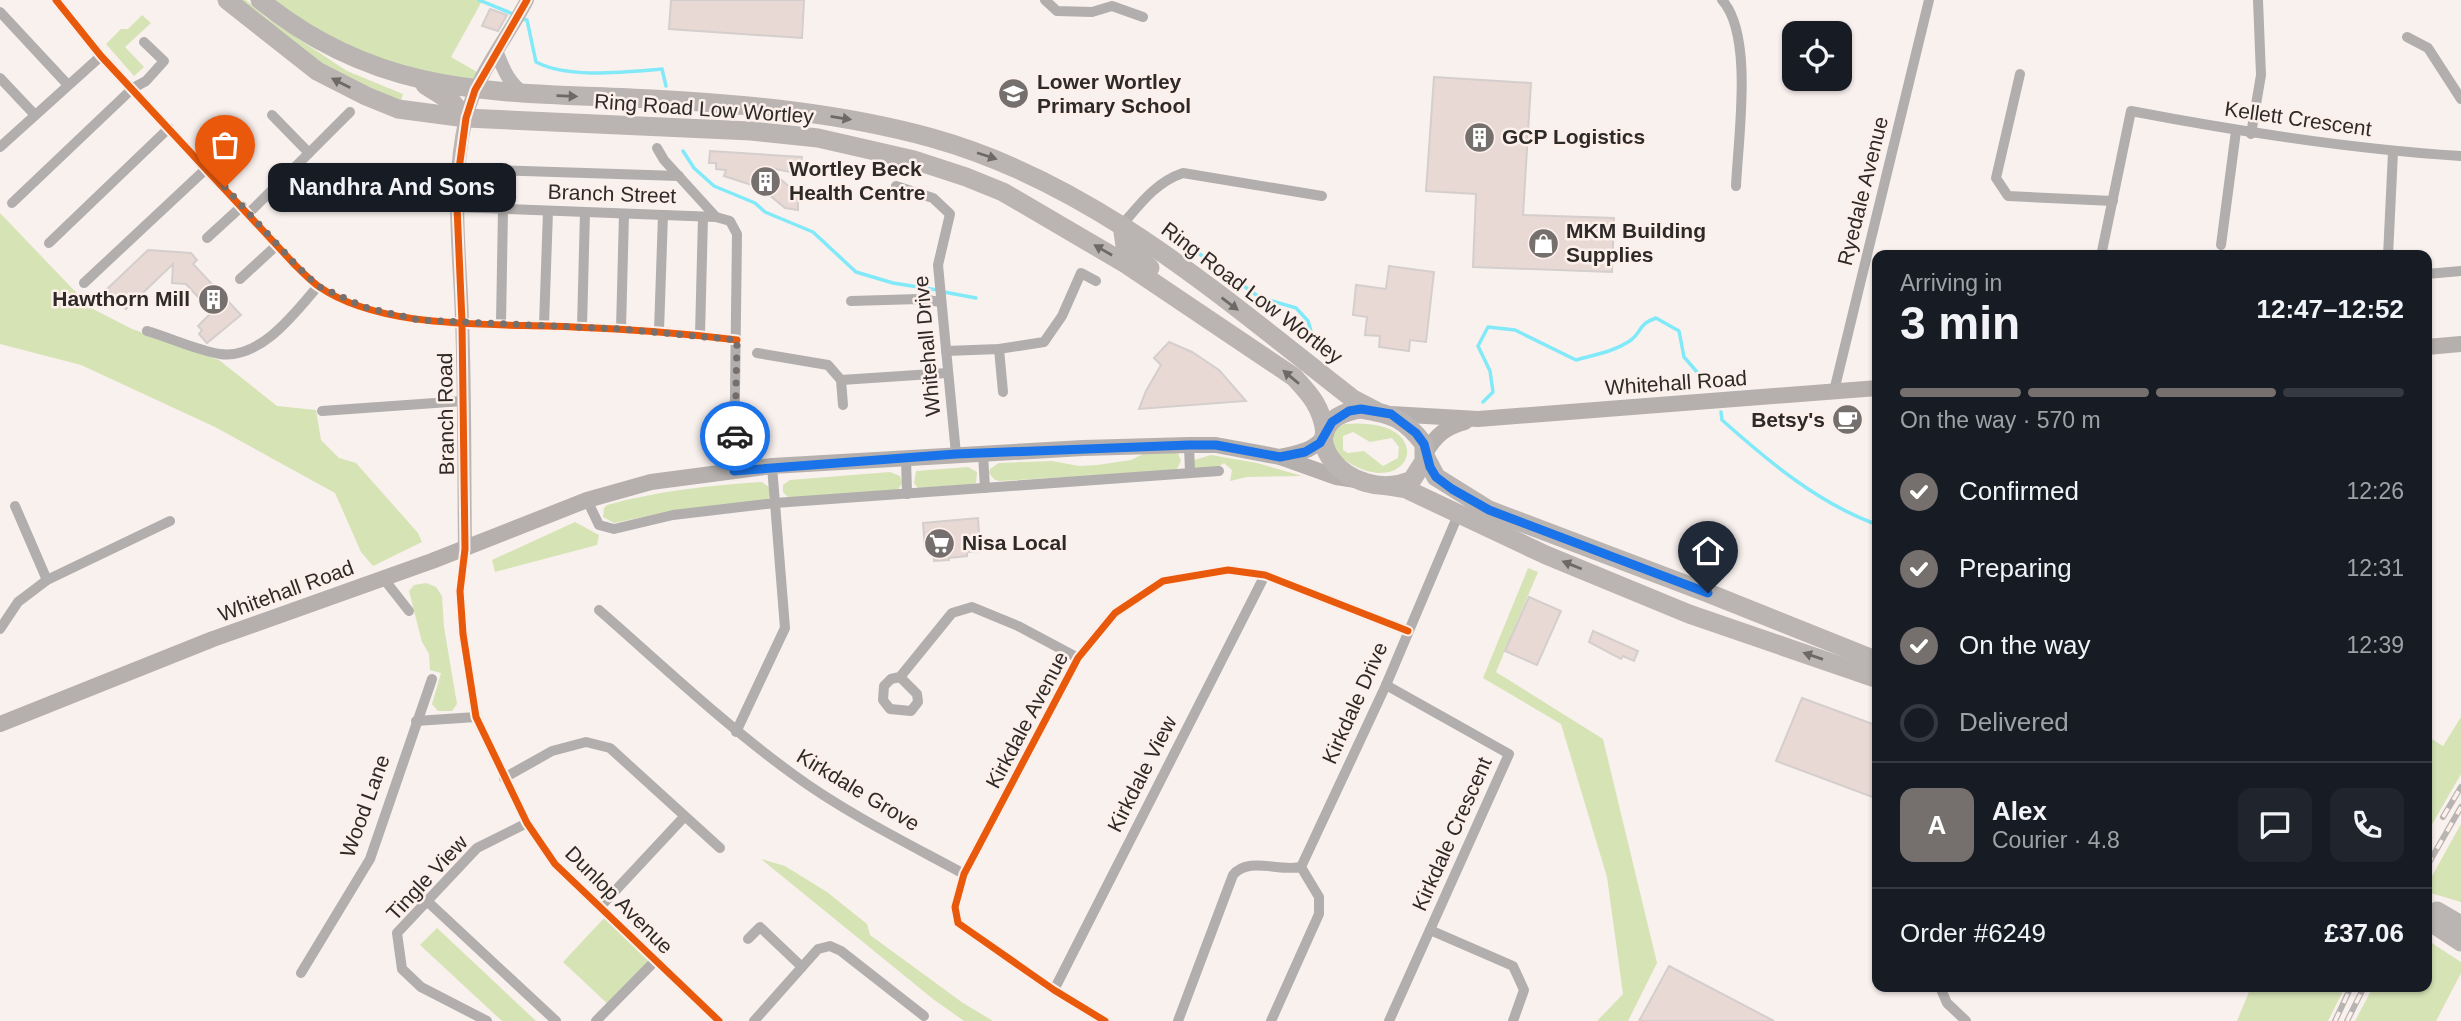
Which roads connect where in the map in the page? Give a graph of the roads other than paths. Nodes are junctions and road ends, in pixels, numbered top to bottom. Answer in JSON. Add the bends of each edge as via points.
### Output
{"nodes":[{"id":1,"x":56,"y":0,"type":"edge"},
{"id":2,"x":227,"y":0,"type":"edge"},
{"id":3,"x":260,"y":0,"type":"edge"},
{"id":4,"x":1045,"y":0,"type":"edge"},
{"id":5,"x":1722,"y":0,"type":"edge"},
{"id":6,"x":1929,"y":0,"type":"edge"},
{"id":7,"x":2258,"y":0,"type":"edge"},
{"id":8,"x":1112,"y":3,"type":"edge"},
{"id":9,"x":521,"y":10,"type":"edge"},
{"id":10,"x":0,"y":12,"type":"edge"},
{"id":11,"x":1143,"y":18,"type":"dead end"},
{"id":12,"x":2407,"y":37,"type":"dead end"},
{"id":13,"x":144,"y":41,"type":"dead end"},
{"id":14,"x":497,"y":53,"type":"junction"},
{"id":15,"x":101,"y":56,"type":"junction"},
{"id":16,"x":2020,"y":74,"type":"dead end"},
{"id":17,"x":408,"y":77,"type":"junction"},
{"id":18,"x":0,"y":78,"type":"edge"},
{"id":19,"x":68,"y":85,"type":"junction"},
{"id":20,"x":132,"y":88,"type":"junction"},
{"id":21,"x":475,"y":90,"type":"junction"},
{"id":22,"x":525,"y":95,"type":"junction"},
{"id":23,"x":2461,"y":99,"type":"edge"},
{"id":24,"x":350,"y":112,"type":"dead end"},
{"id":25,"x":35,"y":115,"type":"junction"},
{"id":26,"x":272,"y":115,"type":"dead end"},
{"id":27,"x":466,"y":118,"type":"junction"},
{"id":28,"x":509,"y":121,"type":"junction"},
{"id":29,"x":169,"y":128,"type":"junction"},
{"id":30,"x":2236,"y":131,"type":"junction"},
{"id":31,"x":2251,"y":134,"type":"junction"},
{"id":32,"x":1,"y":145,"type":"edge"},
{"id":33,"x":657,"y":148,"type":"dead end"},
{"id":34,"x":2393,"y":152,"type":"junction"},
{"id":35,"x":309,"y":153,"type":"junction"},
{"id":36,"x":2461,"y":156,"type":"edge"},
{"id":37,"x":207,"y":168,"type":"junction"},
{"id":38,"x":459,"y":169,"type":"junction"},
{"id":39,"x":679,"y":176,"type":"junction"},
{"id":40,"x":896,"y":186,"type":"dead end"},
{"id":41,"x":1736,"y":186,"type":"dead end"},
{"id":42,"x":1322,"y":196,"type":"dead end"},
{"id":43,"x":2113,"y":201,"type":"junction"},
{"id":44,"x":12,"y":203,"type":"dead end"},
{"id":45,"x":457,"y":207,"type":"junction"},
{"id":46,"x":246,"y":209,"type":"junction"},
{"id":47,"x":503,"y":209,"type":"junction"},
{"id":48,"x":548,"y":211,"type":"junction"},
{"id":49,"x":585,"y":212,"type":"junction"},
{"id":50,"x":624,"y":214,"type":"junction"},
{"id":51,"x":663,"y":215,"type":"junction"},
{"id":52,"x":703,"y":217,"type":"junction"},
{"id":53,"x":719,"y":217,"type":"junction"},
{"id":54,"x":1122,"y":225,"type":"junction"},
{"id":55,"x":206,"y":238,"type":"dead end"},
{"id":56,"x":49,"y":243,"type":"dead end"},
{"id":57,"x":277,"y":245,"type":"junction"},
{"id":58,"x":2221,"y":245,"type":"dead end"},
{"id":59,"x":2102,"y":250,"type":"edge"},
{"id":60,"x":2388,"y":250,"type":"edge"},
{"id":61,"x":2461,"y":271,"type":"edge"},
{"id":62,"x":2432,"y":274,"type":"edge"},
{"id":63,"x":240,"y":279,"type":"dead end"},
{"id":64,"x":1096,"y":281,"type":"dead end"},
{"id":65,"x":84,"y":283,"type":"dead end"},
{"id":66,"x":318,"y":286,"type":"junction"},
{"id":67,"x":851,"y":301,"type":"dead end"},
{"id":68,"x":941,"y":302,"type":"junction"},
{"id":69,"x":1195,"y":309,"type":"junction"},
{"id":70,"x":462,"y":322,"type":"junction"},
{"id":71,"x":501,"y":323,"type":"junction"},
{"id":72,"x":544,"y":325,"type":"junction"},
{"id":73,"x":582,"y":327,"type":"junction"},
{"id":74,"x":621,"y":329,"type":"junction"},
{"id":75,"x":147,"y":331,"type":"dead end"},
{"id":76,"x":659,"y":331,"type":"junction"},
{"id":77,"x":700,"y":335,"type":"junction"},
{"id":78,"x":737,"y":340,"type":"junction"},
{"id":79,"x":2461,"y":344,"type":"edge"},
{"id":80,"x":2432,"y":347,"type":"edge"},
{"id":81,"x":999,"y":349,"type":"junction"},
{"id":82,"x":946,"y":351,"type":"junction"},
{"id":83,"x":757,"y":353,"type":"dead end"},
{"id":84,"x":947,"y":373,"type":"junction"},
{"id":85,"x":841,"y":380,"type":"junction"},
{"id":86,"x":1872,"y":388,"type":"edge"},
{"id":87,"x":1834,"y":391,"type":"junction"},
{"id":88,"x":1003,"y":392,"type":"dead end"},
{"id":89,"x":463,"y":401,"type":"junction"},
{"id":90,"x":843,"y":405,"type":"dead end"},
{"id":91,"x":322,"y":411,"type":"dead end"},
{"id":92,"x":1383,"y":413,"type":"junction"},
{"id":93,"x":1478,"y":419,"type":"junction"},
{"id":94,"x":1325,"y":434,"type":"junction"},
{"id":95,"x":1189,"y":445,"type":"junction"},
{"id":96,"x":956,"y":454,"type":"junction"},
{"id":97,"x":983,"y":454,"type":"junction"},
{"id":98,"x":1425,"y":454,"type":"junction"},
{"id":99,"x":1280,"y":457,"type":"junction"},
{"id":100,"x":906,"y":458,"type":"junction"},
{"id":101,"x":772,"y":466,"type":"junction"},
{"id":102,"x":734,"y":471,"type":"junction"},
{"id":103,"x":1219,"y":471,"type":"dead end"},
{"id":104,"x":1190,"y":472,"type":"junction"},
{"id":105,"x":1362,"y":481,"type":"junction"},
{"id":106,"x":1388,"y":486,"type":"junction"},
{"id":107,"x":985,"y":488,"type":"junction"},
{"id":108,"x":907,"y":494,"type":"junction"},
{"id":109,"x":587,"y":500,"type":"junction"},
{"id":110,"x":775,"y":503,"type":"junction"},
{"id":111,"x":15,"y":506,"type":"dead end"},
{"id":112,"x":1458,"y":515,"type":"junction"},
{"id":113,"x":170,"y":521,"type":"dead end"},
{"id":114,"x":465,"y":549,"type":"junction"},
{"id":115,"x":1265,"y":575,"type":"junction"},
{"id":116,"x":383,"y":578,"type":"junction"},
{"id":117,"x":47,"y":580,"type":"junction"},
{"id":118,"x":599,"y":610,"type":"dead end"},
{"id":119,"x":409,"y":611,"type":"dead end"},
{"id":120,"x":0,"y":629,"type":"edge"},
{"id":121,"x":1408,"y":631,"type":"junction"},
{"id":122,"x":1078,"y":659,"type":"junction"},
{"id":123,"x":1872,"y":660,"type":"edge"},
{"id":124,"x":900,"y":677,"type":"dead end"},
{"id":125,"x":1872,"y":677,"type":"edge"},
{"id":126,"x":432,"y":679,"type":"dead end"},
{"id":127,"x":1386,"y":685,"type":"junction"},
{"id":128,"x":476,"y":717,"type":"junction"},
{"id":129,"x":416,"y":721,"type":"junction"},
{"id":130,"x":0,"y":724,"type":"edge"},
{"id":131,"x":736,"y":732,"type":"junction"},
{"id":132,"x":504,"y":778,"type":"junction"},
{"id":133,"x":684,"y":817,"type":"junction"},
{"id":134,"x":527,"y":823,"type":"junction"},
{"id":135,"x":720,"y":848,"type":"dead end"},
{"id":136,"x":1301,"y":867,"type":"junction"},
{"id":137,"x":964,"y":874,"type":"junction"},
{"id":138,"x":427,"y":901,"type":"junction"},
{"id":139,"x":600,"y":907,"type":"junction"},
{"id":140,"x":2461,"y":925,"type":"edge"},
{"id":141,"x":1430,"y":930,"type":"junction"},
{"id":142,"x":748,"y":939,"type":"dead end"},
{"id":143,"x":2461,"y":942,"type":"edge"},
{"id":144,"x":654,"y":961,"type":"junction"},
{"id":145,"x":802,"y":967,"type":"junction"},
{"id":146,"x":301,"y":972,"type":"dead end"},
{"id":147,"x":1054,"y":990,"type":"junction"},
{"id":148,"x":1942,"y":992,"type":"edge"},
{"id":149,"x":924,"y":1016,"type":"dead end"},
{"id":150,"x":487,"y":1021,"type":"edge"},
{"id":151,"x":556,"y":1021,"type":"edge"},
{"id":152,"x":596,"y":1021,"type":"edge"},
{"id":153,"x":719,"y":1021,"type":"edge"},
{"id":154,"x":754,"y":1021,"type":"edge"},
{"id":155,"x":1105,"y":1021,"type":"edge"},
{"id":156,"x":1178,"y":1021,"type":"edge"},
{"id":157,"x":1271,"y":1021,"type":"edge"},
{"id":158,"x":1389,"y":1021,"type":"edge"},
{"id":159,"x":1513,"y":1021,"type":"edge"},
{"id":160,"x":1966,"y":1021,"type":"edge"}],
"edges":[{"from":1,"to":15,"type":"street"},
{"from":27,"to":2,"type":"highway","name":"Ring Road Low Wortley","one_way":true,"via":[[404,110],[366,96],[317,71]]},
{"from":3,"to":17,"type":"highway","name":"Ring Road Low Wortley","via":[[314,40]]},
{"from":4,"to":8,"type":"street","via":[[1057,11],[1092,12]]},
{"from":5,"to":41,"type":"street","via":[[1731,10],[1742,51]]},
{"from":6,"to":87,"type":"street","name":"Ryedale Avenue"},
{"from":7,"to":31,"type":"street","via":[[2261,75]]},
{"from":8,"to":11,"type":"street"},
{"from":9,"to":14,"type":"street","name":"Branch Road"},
{"from":10,"to":19,"type":"street"},
{"from":12,"to":23,"type":"street","via":[[2428,48]]},
{"from":13,"to":20,"type":"street","via":[[164,61],[146,81]]},
{"from":14,"to":21,"type":"street","name":"Branch Road"},
{"from":14,"to":22,"type":"street","via":[[513,86]]},
{"from":15,"to":19,"type":"street"},
{"from":15,"to":20,"type":"street"},
{"from":16,"to":43,"type":"street","via":[[1996,178],[2008,196]]},
{"from":17,"to":21,"type":"highway","name":"Ring Road Low Wortley"},
{"from":17,"to":27,"type":"highway","via":[[452,102]]},
{"from":18,"to":25,"type":"street"},
{"from":19,"to":25,"type":"street"},
{"from":20,"to":29,"type":"street"},
{"from":20,"to":44,"type":"street"},
{"from":21,"to":22,"type":"highway","name":"Ring Road Low Wortley"},
{"from":21,"to":27,"type":"street","name":"Branch Road"},
{"from":21,"to":28,"type":"highway","via":[[492,111]]},
{"from":22,"to":54,"type":"highway","name":"Ring Road Low Wortley","one_way":true,"via":[[678,101],[842,118],[931,138],[1005,162]]},
{"from":24,"to":35,"type":"street"},
{"from":25,"to":32,"type":"street"},
{"from":26,"to":35,"type":"street"},
{"from":27,"to":28,"type":"highway","name":"Ring Road Low Wortley"},
{"from":27,"to":38,"type":"street","name":"Branch Road"},
{"from":69,"to":28,"type":"highway","name":"Ring Road Low Wortley","one_way":true,"via":[[1003,192],[914,160],[818,138],[751,131]]},
{"from":29,"to":37,"type":"street"},
{"from":29,"to":56,"type":"street"},
{"from":30,"to":31,"type":"street","name":"Kellett Crescent"},
{"from":30,"to":43,"type":"street","name":"Kellett Crescent","via":[[2132,111]]},
{"from":30,"to":58,"type":"street"},
{"from":31,"to":34,"type":"street","name":"Kellett Crescent"},
{"from":33,"to":39,"type":"street"},
{"from":34,"to":36,"type":"street","name":"Kellett Crescent"},
{"from":34,"to":60,"type":"street"},
{"from":35,"to":46,"type":"street"},
{"from":37,"to":46,"type":"street"},
{"from":37,"to":65,"type":"street"},
{"from":38,"to":39,"type":"street"},
{"from":38,"to":45,"type":"street","name":"Branch Road"},
{"from":39,"to":53,"type":"street"},
{"from":40,"to":68,"type":"street","name":"Whitehall Drive","via":[[933,198],[950,214],[939,265]]},
{"from":42,"to":54,"type":"street","via":[[1183,173],[1167,179]]},
{"from":43,"to":59,"type":"street"},
{"from":45,"to":47,"type":"street","name":"Branch Street"},
{"from":45,"to":70,"type":"street","name":"Branch Road"},
{"from":46,"to":55,"type":"street"},
{"from":46,"to":57,"type":"street"},
{"from":47,"to":48,"type":"street","name":"Branch Street"},
{"from":47,"to":71,"type":"street"},
{"from":48,"to":49,"type":"street","name":"Branch Street"},
{"from":48,"to":72,"type":"street"},
{"from":49,"to":50,"type":"street","name":"Branch Street"},
{"from":49,"to":73,"type":"street"},
{"from":50,"to":51,"type":"street","name":"Branch Street"},
{"from":50,"to":74,"type":"street"},
{"from":51,"to":52,"type":"street","name":"Branch Street"},
{"from":51,"to":76,"type":"street"},
{"from":52,"to":53,"type":"street","name":"Branch Street"},
{"from":52,"to":77,"type":"street"},
{"from":53,"to":78,"type":"street","via":[[734,226],[737,234]]},
{"from":54,"to":69,"type":"highway","via":[[1125,246]]},
{"from":54,"to":92,"type":"highway","name":"Ring Road Low Wortley","one_way":true,"via":[[1353,398]]},
{"from":57,"to":63,"type":"street"},
{"from":57,"to":66,"type":"street"},
{"from":61,"to":62,"type":"street"},
{"from":64,"to":81,"type":"street","via":[[1076,271],[1062,316],[1044,342]]},
{"from":66,"to":70,"type":"street","via":[[395,316]]},
{"from":66,"to":75,"type":"street","via":[[291,318],[237,354],[220,354]]},
{"from":67,"to":68,"type":"street"},
{"from":68,"to":82,"type":"street","name":"Whitehall Drive"},
{"from":94,"to":69,"type":"highway","name":"Ring Road Low Wortley","one_way":true,"via":[[1315,400],[1294,377]]},
{"from":70,"to":71,"type":"street"},
{"from":70,"to":89,"type":"street","name":"Branch Road"},
{"from":71,"to":72,"type":"street"},
{"from":72,"to":73,"type":"street"},
{"from":73,"to":74,"type":"street"},
{"from":74,"to":76,"type":"street"},
{"from":76,"to":77,"type":"street"},
{"from":77,"to":78,"type":"street"},
{"from":78,"to":102,"type":"street"},
{"from":79,"to":80,"type":"main road"},
{"from":81,"to":82,"type":"street"},
{"from":81,"to":88,"type":"street"},
{"from":82,"to":84,"type":"street","name":"Whitehall Drive"},
{"from":83,"to":85,"type":"street","via":[[828,365]]},
{"from":84,"to":85,"type":"street"},
{"from":84,"to":96,"type":"street","name":"Whitehall Drive"},
{"from":85,"to":90,"type":"street"},
{"from":86,"to":87,"type":"main road","name":"Whitehall Road"},
{"from":87,"to":93,"type":"main road","name":"Whitehall Road"},
{"from":89,"to":91,"type":"street"},
{"from":89,"to":114,"type":"street","name":"Branch Road"},
{"from":92,"to":93,"type":"main road","name":"Whitehall Road"},
{"from":92,"to":94,"type":"highway","via":[[1349,411]]},
{"from":92,"to":98,"type":"highway","via":[[1416,433]]},
{"from":93,"to":98,"type":"main road","name":"Whitehall Road","via":[[1449,426]]},
{"from":94,"to":99,"type":"main road","name":"Whitehall Road","via":[[1305,452]]},
{"from":94,"to":105,"type":"highway","via":[[1329,460]]},
{"from":95,"to":97,"type":"main road","name":"Whitehall Road"},
{"from":95,"to":99,"type":"main road","name":"Whitehall Road","via":[[1216,445]]},
{"from":95,"to":104,"type":"street"},
{"from":96,"to":97,"type":"main road","name":"Whitehall Road"},
{"from":96,"to":100,"type":"main road","name":"Whitehall Road"},
{"from":97,"to":107,"type":"street"},
{"from":98,"to":106,"type":"highway","via":[[1412,480]]},
{"from":98,"to":123,"type":"highway","via":[[1436,477],[1489,510]]},
{"from":99,"to":105,"type":"main road","name":"Whitehall Road"},
{"from":100,"to":101,"type":"main road","name":"Whitehall Road"},
{"from":100,"to":108,"type":"street"},
{"from":101,"to":102,"type":"main road","name":"Whitehall Road"},
{"from":101,"to":110,"type":"street"},
{"from":102,"to":109,"type":"main road","name":"Whitehall Road","via":[[651,481]]},
{"from":103,"to":104,"type":"street"},
{"from":104,"to":107,"type":"street"},
{"from":105,"to":106,"type":"highway"},
{"from":106,"to":112,"type":"highway","via":[[1406,489]]},
{"from":107,"to":108,"type":"street"},
{"from":108,"to":110,"type":"street"},
{"from":109,"to":110,"type":"street","via":[[599,524],[614,529],[673,515]]},
{"from":109,"to":114,"type":"main road","name":"Whitehall Road"},
{"from":110,"to":131,"type":"street","via":[[785,628]]},
{"from":111,"to":117,"type":"street"},
{"from":112,"to":121,"type":"street","name":"Kirkdale Drive"},
{"from":125,"to":112,"type":"highway","one_way":true,"via":[[1689,614]]},
{"from":113,"to":117,"type":"street"},
{"from":114,"to":116,"type":"main road","name":"Whitehall Road"},
{"from":114,"to":128,"type":"street","name":"Dunlop Avenue","via":[[460,591]]},
{"from":115,"to":121,"type":"street","name":"Kirkdale Avenue"},
{"from":115,"to":122,"type":"street","name":"Kirkdale Avenue","via":[[1228,570],[1163,581],[1115,613]]},
{"from":115,"to":147,"type":"street","name":"Kirkdale View"},
{"from":116,"to":119,"type":"street"},
{"from":116,"to":130,"type":"main road","name":"Whitehall Road","via":[[213,639]]},
{"from":117,"to":120,"type":"street","via":[[18,602]]},
{"from":118,"to":131,"type":"street","name":"Kirkdale Grove"},
{"from":121,"to":127,"type":"street","name":"Kirkdale Drive"},
{"from":122,"to":124,"type":"street","via":[[972,607],[951,612]]},
{"from":122,"to":137,"type":"street","name":"Kirkdale Avenue"},
{"from":126,"to":129,"type":"street","name":"Wood Lane"},
{"from":127,"to":136,"type":"street","name":"Kirkdale Drive"},
{"from":127,"to":141,"type":"street","name":"Kirkdale Crescent","via":[[1509,754]]},
{"from":128,"to":129,"type":"street"},
{"from":128,"to":132,"type":"street","name":"Dunlop Avenue"},
{"from":129,"to":146,"type":"street","name":"Wood Lane","via":[[370,859]]},
{"from":131,"to":137,"type":"street","name":"Kirkdale Grove","via":[[796,777]]},
{"from":132,"to":133,"type":"street","via":[[552,751],[586,742],[610,748]]},
{"from":132,"to":134,"type":"street","name":"Dunlop Avenue"},
{"from":133,"to":135,"type":"street"},
{"from":133,"to":139,"type":"street"},
{"from":134,"to":138,"type":"street","name":"Tingle View","via":[[477,848]]},
{"from":134,"to":139,"type":"street","name":"Dunlop Avenue","via":[[555,864]]},
{"from":136,"to":156,"type":"street","via":[[1238,869]]},
{"from":136,"to":157,"type":"street","via":[[1319,897],[1319,914]]},
{"from":137,"to":147,"type":"street","name":"Kirkdale Avenue","via":[[955,907],[958,923]]},
{"from":138,"to":150,"type":"street","name":"Tingle View","via":[[397,933],[402,970],[421,988]]},
{"from":138,"to":151,"type":"street"},
{"from":139,"to":144,"type":"street","name":"Dunlop Avenue"},
{"from":140,"to":143,"type":"highway","via":[[2433,916]]},
{"from":141,"to":158,"type":"street","name":"Kirkdale Crescent"},
{"from":141,"to":159,"type":"street","via":[[1513,966],[1524,990]]},
{"from":142,"to":145,"type":"street","via":[[764,924]]},
{"from":144,"to":152,"type":"street"},
{"from":144,"to":153,"type":"street","name":"Dunlop Avenue"},
{"from":145,"to":149,"type":"street","via":[[818,949],[830,946]]},
{"from":145,"to":154,"type":"street"},
{"from":147,"to":155,"type":"street"},
{"from":148,"to":160,"type":"street"}]}
